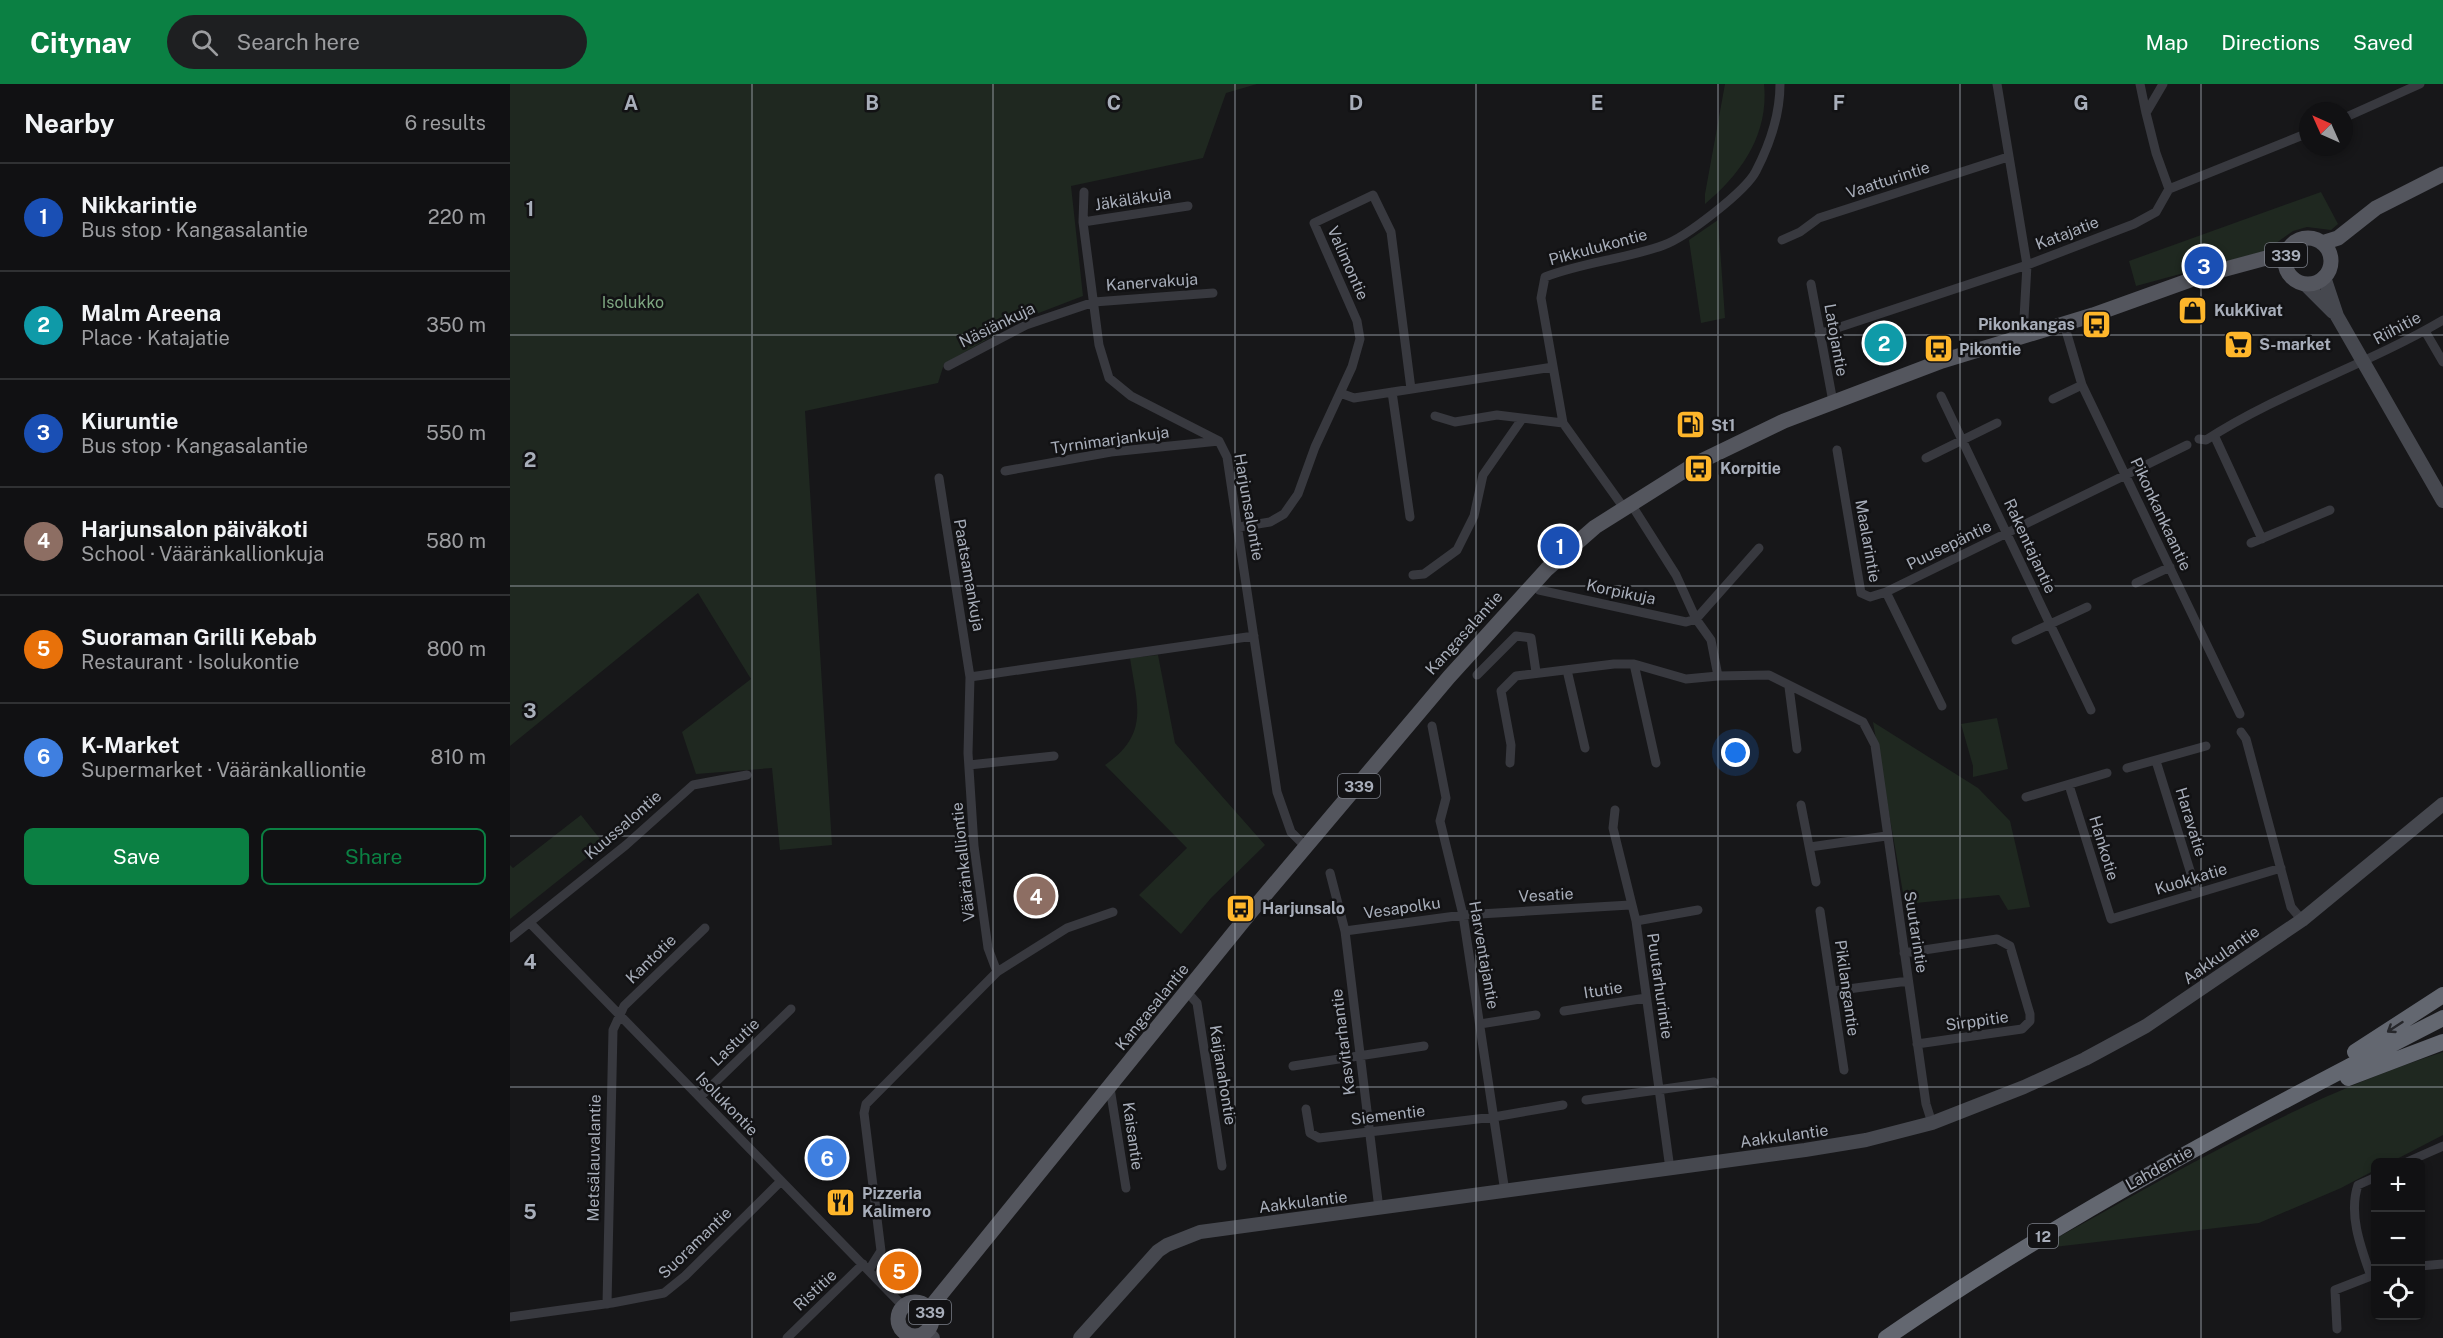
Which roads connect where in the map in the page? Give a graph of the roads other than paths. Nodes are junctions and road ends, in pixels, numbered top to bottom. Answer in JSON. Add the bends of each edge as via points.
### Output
{"nodes":[{"id":1,"x":1780,"y":84,"type":"edge"},
{"id":2,"x":1997,"y":84,"type":"edge"},
{"id":3,"x":2140,"y":84,"type":"edge"},
{"id":4,"x":2163,"y":84,"type":"edge"},
{"id":5,"x":2420,"y":84,"type":"edge"},
{"id":6,"x":2146,"y":113,"type":"junction"},
{"id":7,"x":2353,"y":114,"type":"edge"},
{"id":8,"x":2299,"y":137,"type":"edge"},
{"id":9,"x":2008,"y":157,"type":"junction"},
{"id":10,"x":2443,"y":174,"type":"edge"},
{"id":11,"x":2169,"y":189,"type":"junction"},
{"id":12,"x":1084,"y":192,"type":"dead end"},
{"id":13,"x":1188,"y":206,"type":"dead end"},
{"id":14,"x":2376,"y":208,"type":"junction"},
{"id":15,"x":1083,"y":222,"type":"junction"},
{"id":16,"x":1782,"y":240,"type":"dead end"},
{"id":17,"x":2322,"y":243,"type":"junction"},
{"id":18,"x":2289,"y":248,"type":"junction"},
{"id":19,"x":2331,"y":258,"type":"junction"},
{"id":20,"x":2027,"y":264,"type":"junction"},
{"id":21,"x":2236,"y":267,"type":"junction"},
{"id":22,"x":2287,"y":270,"type":"junction"},
{"id":23,"x":2324,"y":277,"type":"junction"},
{"id":24,"x":1811,"y":284,"type":"dead end"},
{"id":25,"x":2305,"y":284,"type":"junction"},
{"id":26,"x":1213,"y":293,"type":"dead end"},
{"id":27,"x":1094,"y":302,"type":"junction"},
{"id":28,"x":2337,"y":316,"type":"junction"},
{"id":29,"x":2443,"y":320,"type":"edge"},
{"id":30,"x":2064,"y":324,"type":"junction"},
{"id":31,"x":2425,"y":331,"type":"junction"},
{"id":32,"x":1819,"y":334,"type":"junction"},
{"id":33,"x":2027,"y":334,"type":"junction"},
{"id":34,"x":2364,"y":362,"type":"junction"},
{"id":35,"x":2443,"y":362,"type":"edge"},
{"id":36,"x":948,"y":366,"type":"dead end"},
{"id":37,"x":1553,"y":367,"type":"junction"},
{"id":38,"x":2082,"y":385,"type":"junction"},
{"id":39,"x":1411,"y":389,"type":"junction"},
{"id":40,"x":1392,"y":392,"type":"junction"},
{"id":41,"x":1341,"y":393,"type":"junction"},
{"id":42,"x":1941,"y":396,"type":"dead end"},
{"id":43,"x":2053,"y":399,"type":"dead end"},
{"id":44,"x":1833,"y":402,"type":"junction"},
{"id":45,"x":1435,"y":416,"type":"dead end"},
{"id":46,"x":1522,"y":419,"type":"junction"},
{"id":47,"x":1563,"y":423,"type":"junction"},
{"id":48,"x":1997,"y":423,"type":"dead end"},
{"id":49,"x":2214,"y":435,"type":"junction"},
{"id":50,"x":2199,"y":439,"type":"dead end"},
{"id":51,"x":1963,"y":440,"type":"junction"},
{"id":52,"x":1219,"y":441,"type":"junction"},
{"id":53,"x":2187,"y":445,"type":"dead end"},
{"id":54,"x":1837,"y":450,"type":"dead end"},
{"id":55,"x":1926,"y":458,"type":"dead end"},
{"id":56,"x":1005,"y":471,"type":"dead end"},
{"id":57,"x":2127,"y":476,"type":"junction"},
{"id":58,"x":939,"y":478,"type":"dead end"},
{"id":59,"x":2443,"y":501,"type":"edge"},
{"id":60,"x":1628,"y":506,"type":"junction"},
{"id":61,"x":2330,"y":510,"type":"dead end"},
{"id":62,"x":1410,"y":517,"type":"dead end"},
{"id":63,"x":1239,"y":527,"type":"junction"},
{"id":64,"x":2007,"y":533,"type":"junction"},
{"id":65,"x":2262,"y":539,"type":"junction"},
{"id":66,"x":2251,"y":543,"type":"dead end"},
{"id":67,"x":1759,"y":548,"type":"dead end"},
{"id":68,"x":2170,"y":567,"type":"junction"},
{"id":69,"x":1413,"y":575,"type":"dead end"},
{"id":70,"x":2136,"y":583,"type":"dead end"},
{"id":71,"x":1539,"y":590,"type":"dead end"},
{"id":72,"x":1886,"y":592,"type":"junction"},
{"id":73,"x":2087,"y":607,"type":"dead end"},
{"id":74,"x":1696,"y":619,"type":"junction"},
{"id":75,"x":2049,"y":623,"type":"junction"},
{"id":76,"x":1254,"y":636,"type":"junction"},
{"id":77,"x":2016,"y":640,"type":"dead end"},
{"id":78,"x":1634,"y":664,"type":"junction"},
{"id":79,"x":1567,"y":670,"type":"junction"},
{"id":80,"x":1536,"y":672,"type":"junction"},
{"id":81,"x":1477,"y":675,"type":"dead end"},
{"id":82,"x":1718,"y":676,"type":"junction"},
{"id":83,"x":970,"y":677,"type":"junction"},
{"id":84,"x":1789,"y":687,"type":"junction"},
{"id":85,"x":1942,"y":706,"type":"dead end"},
{"id":86,"x":2091,"y":710,"type":"dead end"},
{"id":87,"x":2240,"y":714,"type":"dead end"},
{"id":88,"x":1432,"y":726,"type":"dead end"},
{"id":89,"x":2241,"y":732,"type":"dead end"},
{"id":90,"x":2206,"y":746,"type":"dead end"},
{"id":91,"x":1585,"y":748,"type":"dead end"},
{"id":92,"x":1797,"y":749,"type":"dead end"},
{"id":93,"x":1054,"y":756,"type":"dead end"},
{"id":94,"x":2156,"y":760,"type":"junction"},
{"id":95,"x":1510,"y":763,"type":"dead end"},
{"id":96,"x":1656,"y":764,"type":"dead end"},
{"id":97,"x":969,"y":765,"type":"junction"},
{"id":98,"x":2127,"y":768,"type":"dead end"},
{"id":99,"x":2107,"y":773,"type":"dead end"},
{"id":100,"x":747,"y":775,"type":"dead end"},
{"id":101,"x":2069,"y":785,"type":"junction"},
{"id":102,"x":2026,"y":797,"type":"dead end"},
{"id":103,"x":2443,"y":804,"type":"edge"},
{"id":104,"x":1801,"y":805,"type":"dead end"},
{"id":105,"x":1614,"y":810,"type":"dead end"},
{"id":106,"x":1886,"y":836,"type":"junction"},
{"id":107,"x":1810,"y":847,"type":"junction"},
{"id":108,"x":1307,"y":848,"type":"junction"},
{"id":109,"x":2281,"y":868,"type":"junction"},
{"id":110,"x":1330,"y":873,"type":"dead end"},
{"id":111,"x":1816,"y":882,"type":"dead end"},
{"id":112,"x":2197,"y":893,"type":"junction"},
{"id":113,"x":1630,"y":905,"type":"junction"},
{"id":114,"x":1698,"y":910,"type":"dead end"},
{"id":115,"x":1820,"y":911,"type":"dead end"},
{"id":116,"x":1113,"y":912,"type":"dead end"},
{"id":117,"x":1463,"y":915,"type":"junction"},
{"id":118,"x":2110,"y":919,"type":"joint"},
{"id":119,"x":2302,"y":920,"type":"junction"},
{"id":120,"x":1636,"y":921,"type":"junction"},
{"id":121,"x":530,"y":923,"type":"junction"},
{"id":122,"x":705,"y":928,"type":"dead end"},
{"id":123,"x":1345,"y":931,"type":"junction"},
{"id":124,"x":510,"y":938,"type":"edge"},
{"id":125,"x":1904,"y":953,"type":"junction"},
{"id":126,"x":997,"y":972,"type":"junction"},
{"id":127,"x":1908,"y":981,"type":"junction"},
{"id":128,"x":1833,"y":991,"type":"junction"},
{"id":129,"x":1187,"y":992,"type":"junction"},
{"id":130,"x":2443,"y":994,"type":"edge"},
{"id":131,"x":1646,"y":998,"type":"junction"},
{"id":132,"x":791,"y":1009,"type":"dead end"},
{"id":133,"x":1564,"y":1011,"type":"dead end"},
{"id":134,"x":620,"y":1014,"type":"junction"},
{"id":135,"x":1536,"y":1015,"type":"dead end"},
{"id":136,"x":2443,"y":1018,"type":"edge"},
{"id":137,"x":1480,"y":1024,"type":"junction"},
{"id":138,"x":2443,"y":1042,"type":"edge"},
{"id":139,"x":1917,"y":1044,"type":"junction"},
{"id":140,"x":1424,"y":1046,"type":"dead end"},
{"id":141,"x":1359,"y":1056,"type":"junction"},
{"id":142,"x":1293,"y":1066,"type":"dead end"},
{"id":143,"x":1844,"y":1070,"type":"dead end"},
{"id":144,"x":1714,"y":1082,"type":"dead end"},
{"id":145,"x":1110,"y":1088,"type":"junction"},
{"id":146,"x":1660,"y":1092,"type":"junction"},
{"id":147,"x":700,"y":1097,"type":"junction"},
{"id":148,"x":1586,"y":1100,"type":"dead end"},
{"id":149,"x":1563,"y":1105,"type":"dead end"},
{"id":150,"x":1306,"y":1108,"type":"dead end"},
{"id":151,"x":1494,"y":1117,"type":"junction"},
{"id":152,"x":1932,"y":1123,"type":"junction"},
{"id":153,"x":1370,"y":1132,"type":"junction"},
{"id":154,"x":2205,"y":1142,"type":"junction"},
{"id":155,"x":2443,"y":1146,"type":"edge"},
{"id":156,"x":2416,"y":1158,"type":"edge"},
{"id":157,"x":1222,"y":1166,"type":"dead end"},
{"id":158,"x":1670,"y":1169,"type":"junction"},
{"id":159,"x":2371,"y":1179,"type":"edge"},
{"id":160,"x":781,"y":1181,"type":"junction"},
{"id":161,"x":1126,"y":1188,"type":"dead end"},
{"id":162,"x":1504,"y":1192,"type":"junction"},
{"id":163,"x":1379,"y":1209,"type":"junction"},
{"id":164,"x":2443,"y":1264,"type":"edge"},
{"id":165,"x":2425,"y":1266,"type":"edge"},
{"id":166,"x":866,"y":1267,"type":"junction"},
{"id":167,"x":2371,"y":1270,"type":"edge"},
{"id":168,"x":2371,"y":1276,"type":"edge"},
{"id":169,"x":607,"y":1304,"type":"junction"},
{"id":170,"x":903,"y":1306,"type":"junction"},
{"id":171,"x":929,"y":1309,"type":"junction"},
{"id":172,"x":510,"y":1317,"type":"edge"},
{"id":173,"x":2337,"y":1329,"type":"dead end"},
{"id":174,"x":898,"y":1334,"type":"edge"},
{"id":175,"x":930,"y":1335,"type":"edge"},
{"id":176,"x":787,"y":1338,"type":"edge"},
{"id":177,"x":1080,"y":1338,"type":"edge"},
{"id":178,"x":1886,"y":1338,"type":"edge"}],
"edges":[{"from":1,"to":37,"type":"street","name":"Pikkulukontie","via":[[1780,109],[1755,173],[1712,216],[1666,245],[1545,277],[1541,298]]},
{"from":2,"to":9,"type":"street"},
{"from":3,"to":6,"type":"street"},
{"from":4,"to":6,"type":"street"},
{"from":5,"to":7,"type":"street"},
{"from":6,"to":11,"type":"street"},
{"from":8,"to":11,"type":"street"},
{"from":9,"to":16,"type":"street","name":"Vaatturintie","via":[[1819,218]]},
{"from":9,"to":20,"type":"street"},
{"from":10,"to":14,"type":"main road","number":"339"},
{"from":11,"to":20,"type":"street","name":"Katajatie","via":[[2156,212],[2142,220]]},
{"from":12,"to":15,"type":"street","name":"Harjunsalontie"},
{"from":13,"to":15,"type":"street","name":"Jäkäläkuja"},
{"from":14,"to":17,"type":"main road","number":"339","via":[[2338,238]]},
{"from":14,"to":19,"type":"main road","number":"339"},
{"from":15,"to":27,"type":"street","name":"Harjunsalontie"},
{"from":17,"to":18,"type":"main road","number":"339","via":[[2304,238]]},
{"from":17,"to":19,"type":"main road","number":"339"},
{"from":18,"to":21,"type":"main road","name":"Kangasalantie","number":"339"},
{"from":18,"to":22,"type":"main road","number":"339","via":[[2285,257]]},
{"from":19,"to":23,"type":"main road","number":"339"},
{"from":20,"to":32,"type":"street","name":"Katajatie"},
{"from":20,"to":33,"type":"street"},
{"from":21,"to":22,"type":"main road","name":"Kangasalantie","number":"339"},
{"from":21,"to":30,"type":"main road","name":"Kangasalantie","number":"339"},
{"from":22,"to":25,"type":"main road","number":"339"},
{"from":23,"to":25,"type":"main road","number":"339"},
{"from":23,"to":28,"type":"street"},
{"from":24,"to":32,"type":"street","name":"Latojantie"},
{"from":25,"to":28,"type":"street"},
{"from":26,"to":27,"type":"street","name":"Kanervakuja"},
{"from":27,"to":36,"type":"street","name":"Näsiänkuja","via":[[1026,325]]},
{"from":27,"to":52,"type":"street","name":"Harjunsalontie","via":[[1110,378],[1131,396]]},
{"from":28,"to":34,"type":"street"},
{"from":29,"to":31,"type":"street","name":"Riihitie"},
{"from":30,"to":33,"type":"main road","name":"Kangasalantie","number":"339"},
{"from":30,"to":38,"type":"street","name":"Pikonkankaantie"},
{"from":31,"to":34,"type":"street","name":"Riihitie"},
{"from":31,"to":35,"type":"street"},
{"from":32,"to":44,"type":"street","name":"Latojantie"},
{"from":33,"to":44,"type":"main road","name":"Kangasalantie","number":"339"},
{"from":34,"to":49,"type":"street"},
{"from":34,"to":59,"type":"street"},
{"from":37,"to":39,"type":"street"},
{"from":37,"to":47,"type":"street","name":"Pikkulukontie"},
{"from":38,"to":43,"type":"street"},
{"from":38,"to":57,"type":"street","name":"Pikonkankaantie"},
{"from":39,"to":40,"type":"street"},
{"from":39,"to":41,"type":"street","name":"Valimontie","via":[[1391,232],[1373,195],[1314,223],[1357,321],[1360,339]]},
{"from":40,"to":41,"type":"street","via":[[1354,398]]},
{"from":40,"to":62,"type":"street"},
{"from":41,"to":63,"type":"street","name":"Valimontie","via":[[1298,494],[1284,514],[1270,522]]},
{"from":42,"to":51,"type":"street","name":"Rakentajantie"},
{"from":44,"to":60,"type":"main road","name":"Kangasalantie","number":"339","via":[[1722,449]]},
{"from":45,"to":46,"type":"street","via":[[1455,422],[1497,415]]},
{"from":46,"to":47,"type":"street"},
{"from":46,"to":69,"type":"street","via":[[1483,475],[1474,516],[1456,550],[1424,574]]},
{"from":47,"to":60,"type":"street","name":"Pikkulukontie"},
{"from":48,"to":51,"type":"street"},
{"from":49,"to":50,"type":"street"},
{"from":49,"to":65,"type":"street"},
{"from":51,"to":55,"type":"street"},
{"from":51,"to":64,"type":"street","name":"Rakentajantie"},
{"from":52,"to":56,"type":"street","name":"Tyrnimarjankuja","via":[[1111,452]]},
{"from":52,"to":63,"type":"street","name":"Harjunsalontie","via":[[1227,457]]},
{"from":53,"to":57,"type":"street","name":"Puusepäntie"},
{"from":54,"to":72,"type":"street","name":"Maalarintie","via":[[1861,592],[1870,597]]},
{"from":57,"to":64,"type":"street","name":"Puusepäntie"},
{"from":57,"to":68,"type":"street","name":"Pikonkankaantie"},
{"from":58,"to":83,"type":"street","name":"Paatsamankuja"},
{"from":60,"to":74,"type":"street","via":[[1676,575]]},
{"from":60,"to":108,"type":"main road","name":"Kangasalantie","number":"339","via":[[1572,547],[1522,596]]},
{"from":61,"to":65,"type":"street"},
{"from":63,"to":76,"type":"street","name":"Harjunsalontie"},
{"from":64,"to":72,"type":"street","name":"Puusepäntie"},
{"from":64,"to":75,"type":"street","name":"Rakentajantie"},
{"from":65,"to":66,"type":"street"},
{"from":67,"to":74,"type":"street"},
{"from":68,"to":70,"type":"street"},
{"from":68,"to":87,"type":"street","name":"Pikonkankaantie"},
{"from":71,"to":74,"type":"street","name":"Korpikuja","via":[[1681,621]]},
{"from":72,"to":85,"type":"street","name":"Maalarintie"},
{"from":73,"to":75,"type":"street"},
{"from":74,"to":82,"type":"street","via":[[1711,640]]},
{"from":75,"to":77,"type":"street"},
{"from":75,"to":86,"type":"street","name":"Rakentajantie"},
{"from":76,"to":83,"type":"street"},
{"from":76,"to":108,"type":"street","name":"Harjunsalontie","via":[[1279,800],[1291,832]]},
{"from":78,"to":79,"type":"street"},
{"from":78,"to":82,"type":"street","via":[[1686,679]]},
{"from":78,"to":96,"type":"street"},
{"from":79,"to":80,"type":"street"},
{"from":79,"to":91,"type":"street"},
{"from":80,"to":81,"type":"street","via":[[1531,638],[1516,636]]},
{"from":80,"to":95,"type":"street","via":[[1516,676],[1501,691],[1511,745]]},
{"from":82,"to":84,"type":"street","via":[[1769,675]]},
{"from":83,"to":97,"type":"street","name":"Vääränkalliontie"},
{"from":84,"to":92,"type":"street"},
{"from":84,"to":106,"type":"street","name":"Suutarintie","via":[[1863,722],[1875,745]]},
{"from":88,"to":117,"type":"street","name":"Harventajantie","via":[[1446,798],[1440,821]]},
{"from":89,"to":109,"type":"street"},
{"from":90,"to":94,"type":"street"},
{"from":93,"to":97,"type":"street"},
{"from":94,"to":98,"type":"street"},
{"from":94,"to":112,"type":"street","name":"Haravatie"},
{"from":97,"to":126,"type":"street","name":"Vääränkalliontie","via":[[974,846],[988,948]]},
{"from":99,"to":101,"type":"street"},
{"from":100,"to":121,"type":"street","name":"Kuussalontie","via":[[693,785]]},
{"from":101,"to":102,"type":"street"},
{"from":101,"to":118,"type":"street","name":"Hankotie"},
{"from":103,"to":119,"type":"street","name":"Aakkulantie"},
{"from":104,"to":107,"type":"street"},
{"from":105,"to":113,"type":"street","name":"Puutarhurintie","via":[[1613,828]]},
{"from":106,"to":107,"type":"street"},
{"from":106,"to":125,"type":"street","name":"Suutarintie"},
{"from":107,"to":111,"type":"street"},
{"from":108,"to":129,"type":"main road","name":"Kangasalantie","number":"339"},
{"from":109,"to":112,"type":"street","name":"Kuokkatie"},
{"from":109,"to":119,"type":"street","via":[[2291,907]]},
{"from":110,"to":123,"type":"street","name":"Kasvitarhantie"},
{"from":112,"to":118,"type":"street","name":"Kuokkatie"},
{"from":113,"to":117,"type":"street","name":"Vesatie"},
{"from":113,"to":120,"type":"street","name":"Puutarhurintie"},
{"from":114,"to":120,"type":"street"},
{"from":115,"to":128,"type":"street","name":"Pikilangantie"},
{"from":116,"to":126,"type":"street","via":[[1067,928]]},
{"from":117,"to":123,"type":"street","name":"Vesapolku"},
{"from":117,"to":137,"type":"street","name":"Harventajantie"},
{"from":119,"to":152,"type":"street","name":"Aakkulantie","via":[[2115,1044],[2024,1088]]},
{"from":120,"to":131,"type":"street","name":"Puutarhurintie"},
{"from":121,"to":124,"type":"street","name":"Kuussalontie"},
{"from":121,"to":134,"type":"street","name":"Isolukontie"},
{"from":122,"to":134,"type":"street","name":"Kantotie"},
{"from":123,"to":141,"type":"street","name":"Kasvitarhantie"},
{"from":125,"to":127,"type":"street","name":"Suutarintie"},
{"from":125,"to":139,"type":"street","name":"Sirppitie","via":[[2005,941],[2010,946],[2030,1014],[2030,1021],[2022,1029]]},
{"from":126,"to":166,"type":"street","via":[[866,1104],[881,1251]]},
{"from":127,"to":128,"type":"street"},
{"from":127,"to":139,"type":"street","name":"Suutarintie"},
{"from":128,"to":143,"type":"street","name":"Pikilangantie"},
{"from":129,"to":145,"type":"main road","name":"Kangasalantie","number":"339"},
{"from":129,"to":157,"type":"street","name":"Kaijanahontie","via":[[1197,1003]]},
{"from":130,"to":154,"type":"highway","one_way":true,"via":[[2346,1058]]},
{"from":131,"to":133,"type":"street","name":"Itutie"},
{"from":131,"to":146,"type":"street","name":"Puutarhurintie"},
{"from":132,"to":147,"type":"street","name":"Lastutie"},
{"from":134,"to":147,"type":"street","name":"Isolukontie"},
{"from":134,"to":169,"type":"street","name":"Metsälauvalantie","via":[[613,1030]]},
{"from":135,"to":137,"type":"street"},
{"from":136,"to":154,"type":"highway","name":"Lahdentie","number":"12"},
{"from":137,"to":151,"type":"street","name":"Harventajantie"},
{"from":138,"to":154,"type":"highway","via":[[2357,1074]]},
{"from":139,"to":152,"type":"street","name":"Suutarintie"},
{"from":140,"to":141,"type":"street"},
{"from":141,"to":142,"type":"street"},
{"from":141,"to":153,"type":"street","name":"Kasvitarhantie"},
{"from":144,"to":146,"type":"street"},
{"from":145,"to":161,"type":"street","name":"Kaisantie"},
{"from":145,"to":171,"type":"main road","name":"Kangasalantie","number":"339"},
{"from":146,"to":148,"type":"street"},
{"from":146,"to":158,"type":"street","name":"Puutarhurintie"},
{"from":147,"to":160,"type":"street","name":"Isolukontie"},
{"from":149,"to":151,"type":"street","name":"Siementie"},
{"from":150,"to":153,"type":"street","name":"Siementie","via":[[1310,1133],[1319,1138]]},
{"from":151,"to":153,"type":"street","name":"Siementie"},
{"from":151,"to":162,"type":"street","name":"Harventajantie"},
{"from":152,"to":158,"type":"street","name":"Aakkulantie","via":[[1866,1140]]},
{"from":153,"to":163,"type":"street","name":"Kasvitarhantie"},
{"from":154,"to":178,"type":"highway","name":"Lahdentie","number":"12","via":[[2027,1246]]},
{"from":155,"to":156,"type":"street"},
{"from":158,"to":162,"type":"street","name":"Aakkulantie"},
{"from":159,"to":167,"type":"street","via":[[2358,1185],[2353,1199],[2360,1243]]},
{"from":160,"to":166,"type":"street","name":"Isolukontie"},
{"from":160,"to":169,"type":"street","name":"Suoramantie","via":[[671,1288]]},
{"from":162,"to":163,"type":"street","name":"Aakkulantie"},
{"from":163,"to":177,"type":"street","name":"Aakkulantie","via":[[1200,1232],[1177,1240],[1150,1258]]},
{"from":164,"to":165,"type":"street"},
{"from":166,"to":170,"type":"street","name":"Isolukontie"},
{"from":166,"to":176,"type":"street","name":"Ristitie"},
{"from":168,"to":173,"type":"street","via":[[2335,1290]]},
{"from":169,"to":172,"type":"street","name":"Suoramantie"},
{"from":170,"to":171,"type":"main road","number":"339","via":[[914,1302]]},
{"from":170,"to":174,"type":"main road","number":"339","via":[[898,1315]]},
{"from":171,"to":175,"type":"main road","number":"339"},
{"from":174,"to":175,"type":"main road","number":"339"}]}
